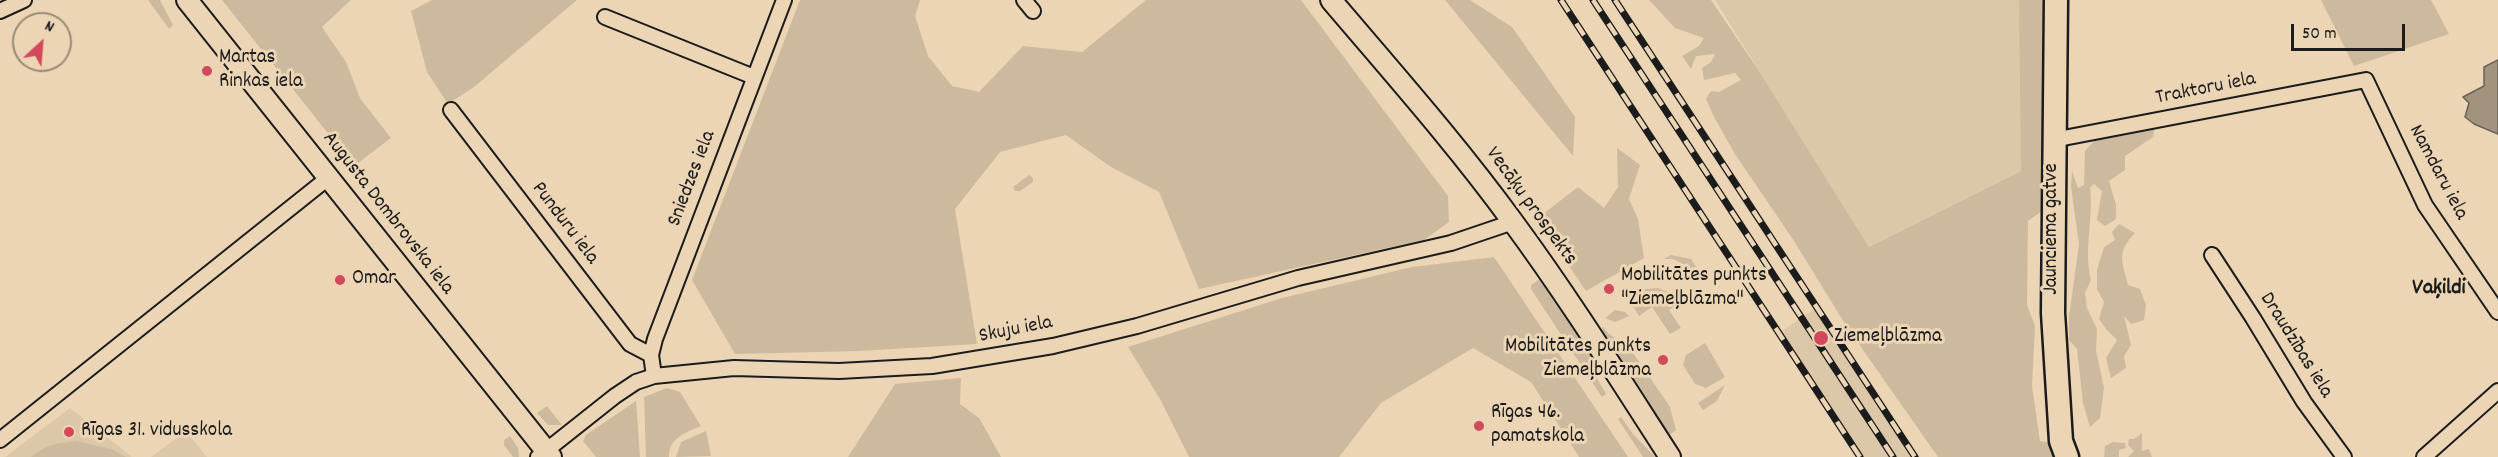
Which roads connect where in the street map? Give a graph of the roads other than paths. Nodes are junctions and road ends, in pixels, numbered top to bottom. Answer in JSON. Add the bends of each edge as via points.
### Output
{"nodes":[{"id":1,"x":24,"y":0,"type":"edge"},
{"id":2,"x":187,"y":0,"type":"edge"},
{"id":3,"x":784,"y":0,"type":"edge"},
{"id":4,"x":1331,"y":0,"type":"edge"},
{"id":5,"x":2056,"y":0,"type":"edge"},
{"id":6,"x":0,"y":11,"type":"edge"},
{"id":7,"x":606,"y":17,"type":"dead end"},
{"id":8,"x":754,"y":77,"type":"junction"},
{"id":9,"x":2366,"y":80,"type":"joint"},
{"id":10,"x":451,"y":110,"type":"dead end"},
{"id":11,"x":2053,"y":140,"type":"junction"},
{"id":12,"x":328,"y":178,"type":"junction"},
{"id":13,"x":1514,"y":222,"type":"junction"},
{"id":14,"x":2212,"y":255,"type":"dead end"},
{"id":15,"x":2498,"y":312,"type":"edge"},
{"id":16,"x":651,"y":355,"type":"junction"},
{"id":17,"x":654,"y":376,"type":"junction"},
{"id":18,"x":2498,"y":391,"type":"edge"},
{"id":19,"x":0,"y":440,"type":"edge"},
{"id":20,"x":545,"y":455,"type":"edge"},
{"id":21,"x":1670,"y":457,"type":"edge"},
{"id":22,"x":2067,"y":457,"type":"edge"},
{"id":23,"x":2344,"y":457,"type":"edge"},
{"id":24,"x":2424,"y":457,"type":"edge"}],
"edges":[{"from":1,"to":6,"type":"street"},
{"from":2,"to":12,"type":"main road","name":"Augusta Dombrovska iela"},
{"from":3,"to":8,"type":"street","name":"Sniedzes iela"},
{"from":4,"to":13,"type":"main road","name":"Vecāķu prospekts"},
{"from":5,"to":11,"type":"main road","name":"Jaunciema gatve"},
{"from":7,"to":8,"type":"street"},
{"from":8,"to":16,"type":"street","name":"Sniedzes iela"},
{"from":9,"to":11,"type":"street","name":"Traktoru iela"},
{"from":9,"to":15,"type":"street","name":"Namdaru iela","via":[[2425,206]]},
{"from":10,"to":16,"type":"street","name":"Punduru iela","via":[[630,344]]},
{"from":11,"to":22,"type":"main road","name":"Jaunciema gatve","via":[[2053,313],[2061,441]]},
{"from":12,"to":19,"type":"street"},
{"from":12,"to":20,"type":"main road","name":"Augusta Dombrovska iela"},
{"from":13,"to":17,"type":"street","name":"Skuju iela","via":[[1451,243],[1298,278],[1128,328],[1031,350],[889,369],[734,368]]},
{"from":13,"to":21,"type":"main road","name":"Vecāķu prospekts"},
{"from":14,"to":23,"type":"street","name":"Draudzības iela","via":[[2304,402]]},
{"from":16,"to":17,"type":"street","name":"Sniedzes iela"},
{"from":17,"to":20,"type":"street","name":"Skuju iela","via":[[615,396]]},
{"from":18,"to":24,"type":"street"}]}
